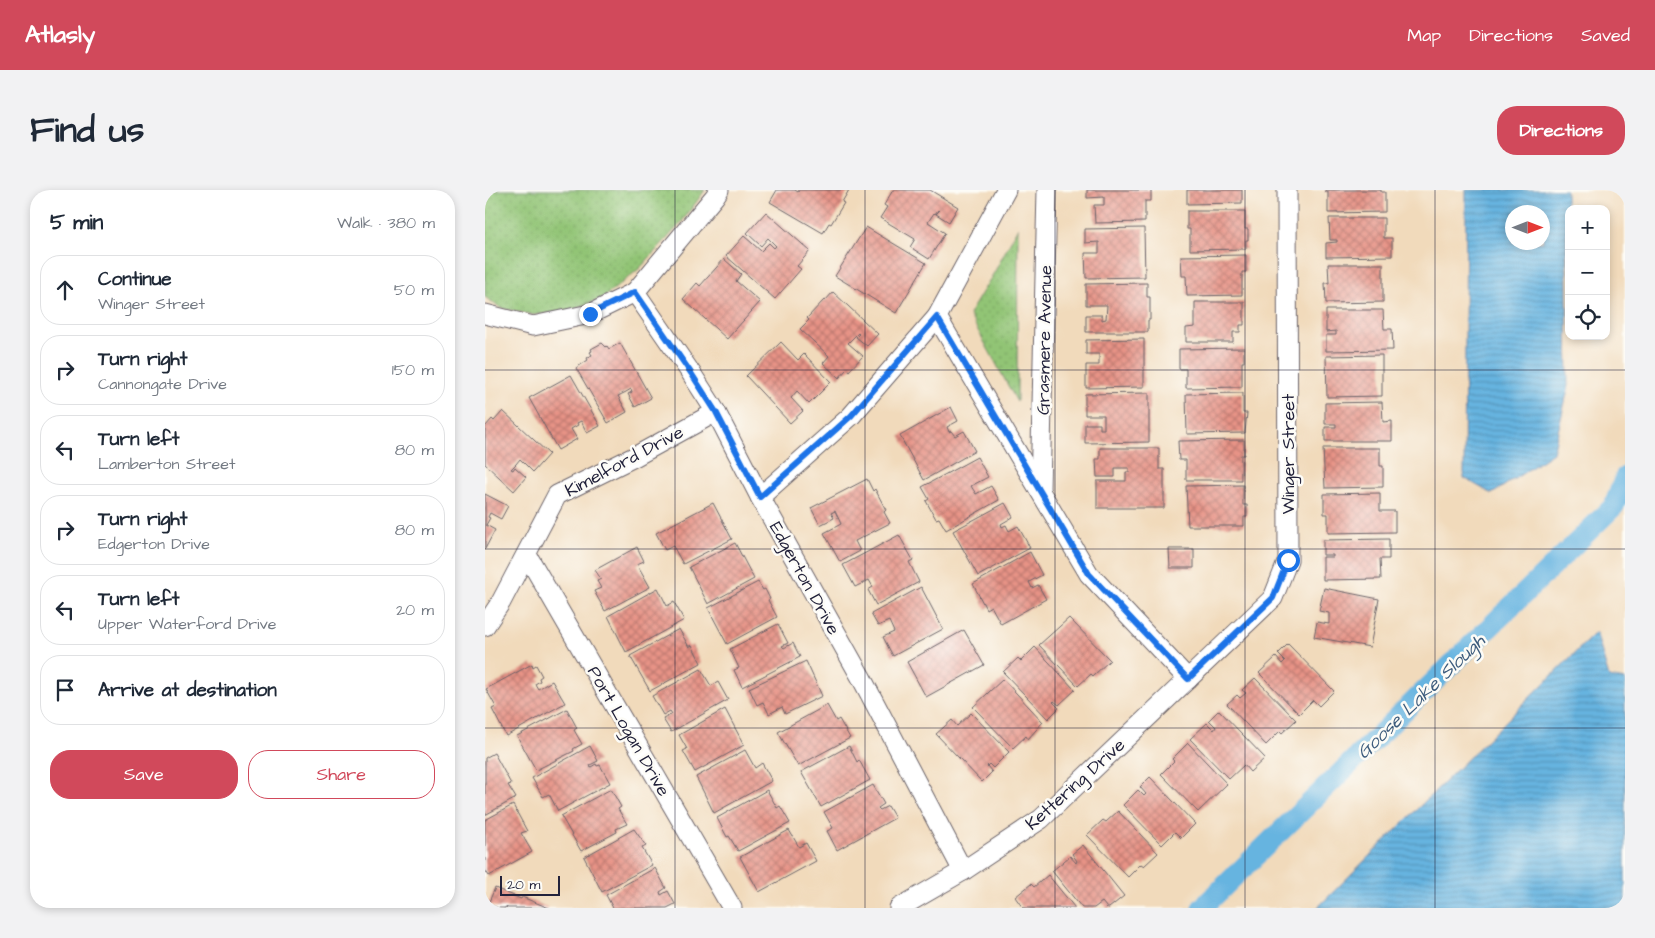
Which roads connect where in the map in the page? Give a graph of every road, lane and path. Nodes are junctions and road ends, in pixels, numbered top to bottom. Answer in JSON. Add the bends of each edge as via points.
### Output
{"nodes":[{"id":1,"x":719,"y":190,"type":"edge"},
{"id":2,"x":1006,"y":190,"type":"edge"},
{"id":3,"x":1047,"y":190,"type":"edge"},
{"id":4,"x":1287,"y":190,"type":"edge"},
{"id":5,"x":635,"y":292,"type":"junction"},
{"id":6,"x":485,"y":314,"type":"edge"},
{"id":7,"x":937,"y":317,"type":"junction"},
{"id":8,"x":716,"y":412,"type":"junction"},
{"id":9,"x":1040,"y":490,"type":"junction"},
{"id":10,"x":760,"y":497,"type":"junction"},
{"id":11,"x":527,"y":554,"type":"junction"},
{"id":12,"x":485,"y":626,"type":"edge"},
{"id":13,"x":1188,"y":679,"type":"junction"},
{"id":14,"x":963,"y":871,"type":"junction"},
{"id":15,"x":732,"y":908,"type":"edge"},
{"id":16,"x":899,"y":908,"type":"edge"}],
"edges":[{"from":1,"to":5,"type":"street"},
{"from":2,"to":7,"type":"street"},
{"from":3,"to":9,"type":"street","name":"Grasmere Avenue"},
{"from":4,"to":13,"type":"street","name":"Winger Street","via":[[1288,560],[1273,598]]},
{"from":5,"to":6,"type":"street","via":[[590,314],[533,326]]},
{"from":5,"to":8,"type":"street","name":"Edgerton Drive"},
{"from":7,"to":9,"type":"street"},
{"from":7,"to":10,"type":"street","via":[[851,416]]},
{"from":8,"to":10,"type":"street","name":"Edgerton Drive"},
{"from":8,"to":11,"type":"street","name":"Kimelford Drive","via":[[557,496]]},
{"from":9,"to":13,"type":"street","via":[[1089,574]]},
{"from":10,"to":14,"type":"street","name":"Edgerton Drive","via":[[862,679]]},
{"from":11,"to":12,"type":"street","name":"Kimelford Drive"},
{"from":11,"to":15,"type":"street","name":"Port Logan Drive"},
{"from":13,"to":14,"type":"street","name":"Kettering Drive","via":[[1041,820]]},
{"from":14,"to":16,"type":"street","name":"Kettering Drive"}]}
